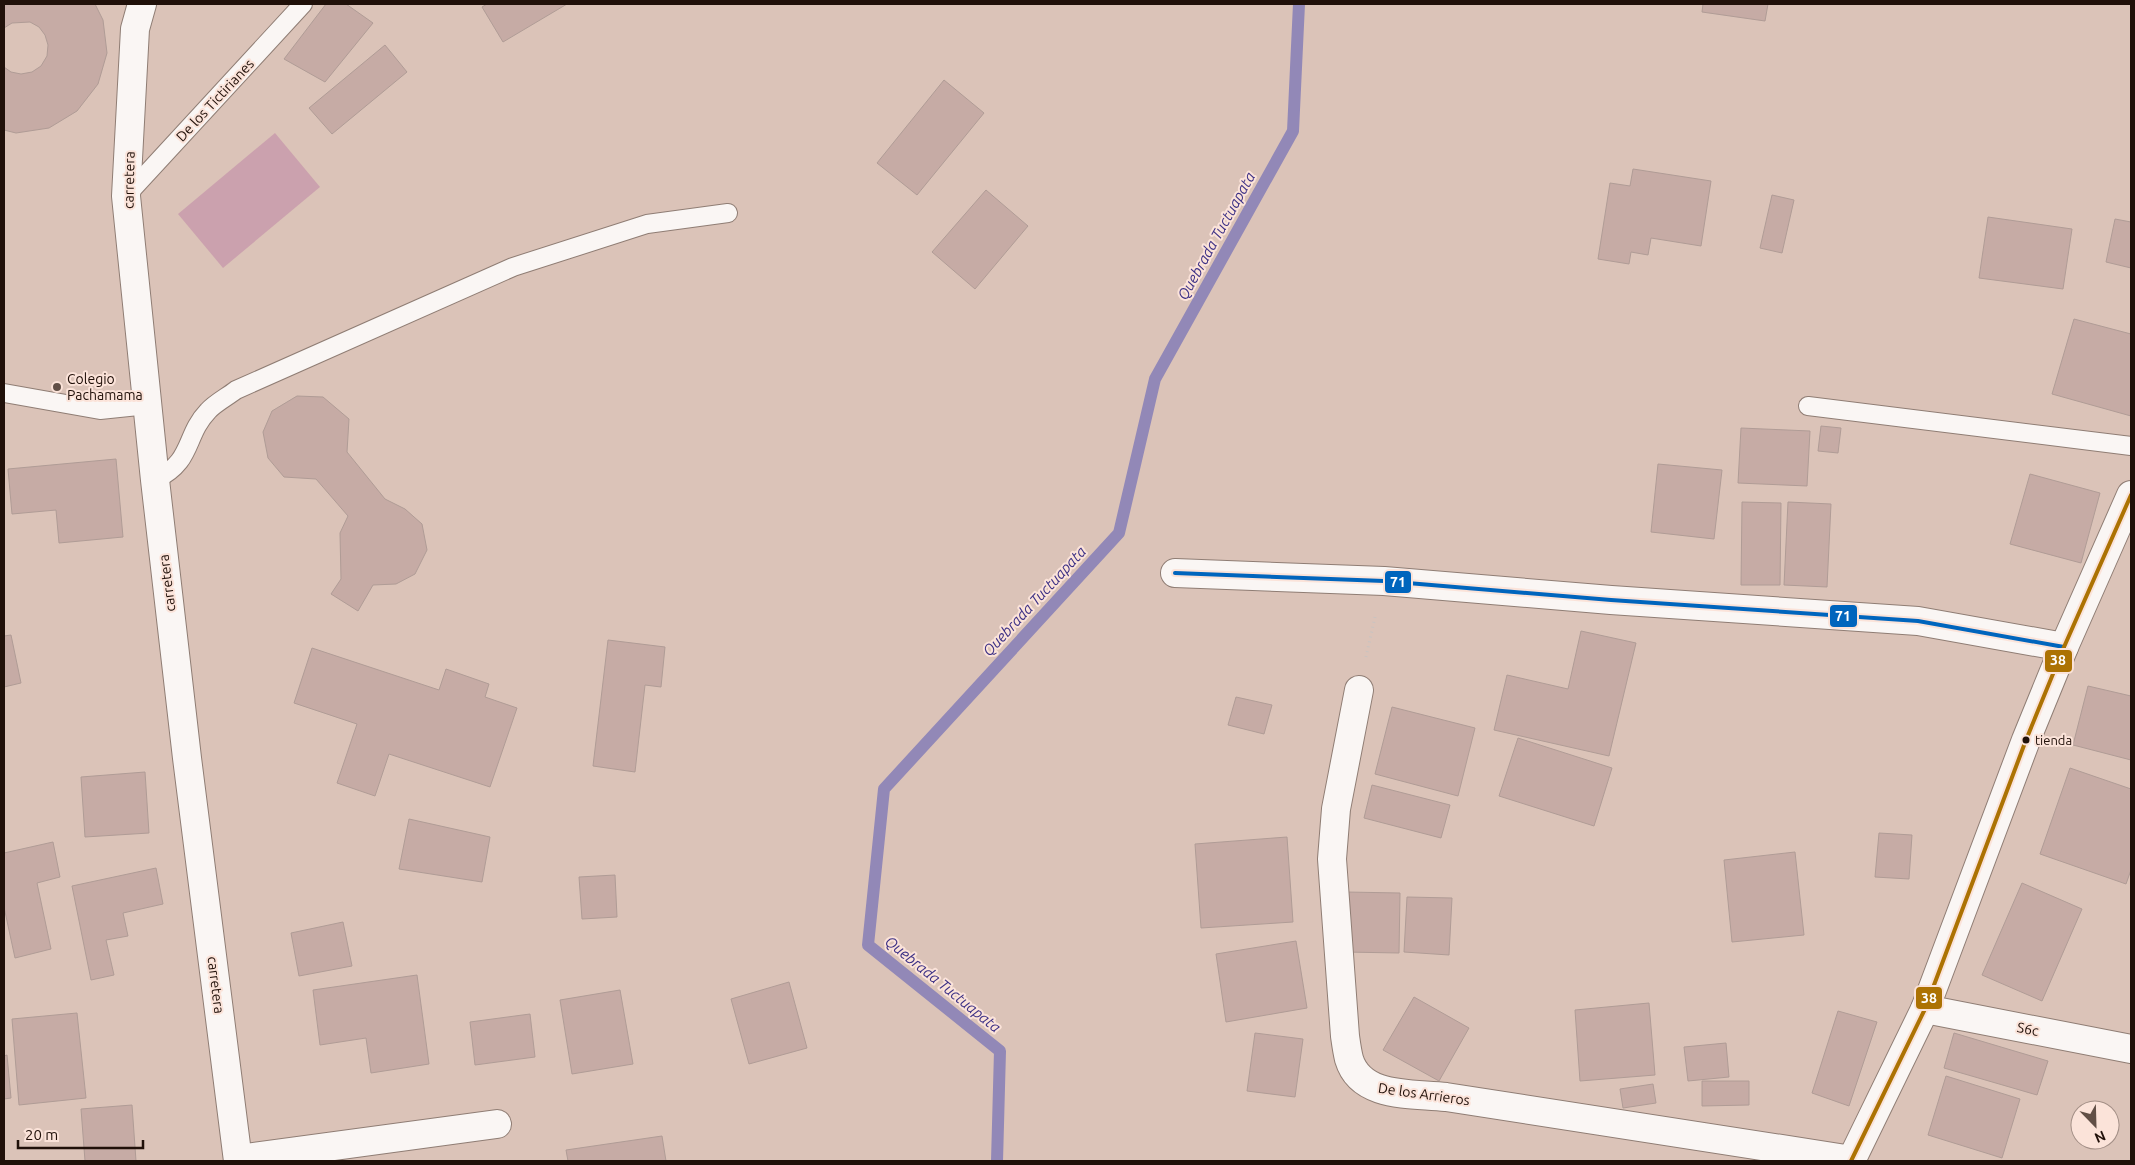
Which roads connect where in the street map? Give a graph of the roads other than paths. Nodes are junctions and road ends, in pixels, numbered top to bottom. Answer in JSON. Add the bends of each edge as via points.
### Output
{"nodes":[{"id":1,"x":142,"y":4,"type":"edge"},
{"id":2,"x":303,"y":4,"type":"edge"},
{"id":3,"x":126,"y":196,"type":"junction"},
{"id":4,"x":728,"y":213,"type":"dead end"},
{"id":5,"x":4,"y":394,"type":"edge"},
{"id":6,"x":148,"y":405,"type":"junction"},
{"id":7,"x":1808,"y":406,"type":"dead end"},
{"id":8,"x":2131,"y":446,"type":"edge"},
{"id":9,"x":155,"y":480,"type":"junction"},
{"id":10,"x":2131,"y":495,"type":"edge"},
{"id":11,"x":2123,"y":532,"type":"edge"},
{"id":12,"x":1175,"y":573,"type":"dead end"},
{"id":13,"x":2064,"y":647,"type":"junction"},
{"id":14,"x":1359,"y":690,"type":"road end"},
{"id":15,"x":1925,"y":1009,"type":"junction"},
{"id":16,"x":2131,"y":1049,"type":"edge"},
{"id":17,"x":496,"y":1124,"type":"dead end"},
{"id":18,"x":238,"y":1160,"type":"edge"},
{"id":19,"x":1852,"y":1160,"type":"edge"}],
"edges":[{"from":1,"to":3,"type":"street","name":"carretera","via":[[136,29]]},
{"from":2,"to":3,"type":"lane","name":"De los Tictirianes"},
{"from":3,"to":6,"type":"street","name":"carretera"},
{"from":4,"to":9,"type":"lane","via":[[647,224],[513,267],[236,390],[208,411],[185,455],[170,473]]},
{"from":5,"to":6,"type":"lane","via":[[100,410]]},
{"from":6,"to":9,"type":"street","name":"carretera"},
{"from":7,"to":8,"type":"lane"},
{"from":9,"to":18,"type":"street","name":"carretera"},
{"from":10,"to":11,"type":"street"},
{"from":11,"to":13,"type":"street"},
{"from":12,"to":13,"type":"street","via":[[1384,581],[1918,620]]},
{"from":13,"to":15,"type":"street"},
{"from":14,"to":19,"type":"street","name":"De los Arrieros","via":[[1336,809],[1332,859],[1345,1036],[1349,1060],[1362,1081],[1379,1090],[1456,1098]]},
{"from":15,"to":16,"type":"street","name":"S6c"},
{"from":15,"to":19,"type":"street"},
{"from":17,"to":18,"type":"street"}]}
